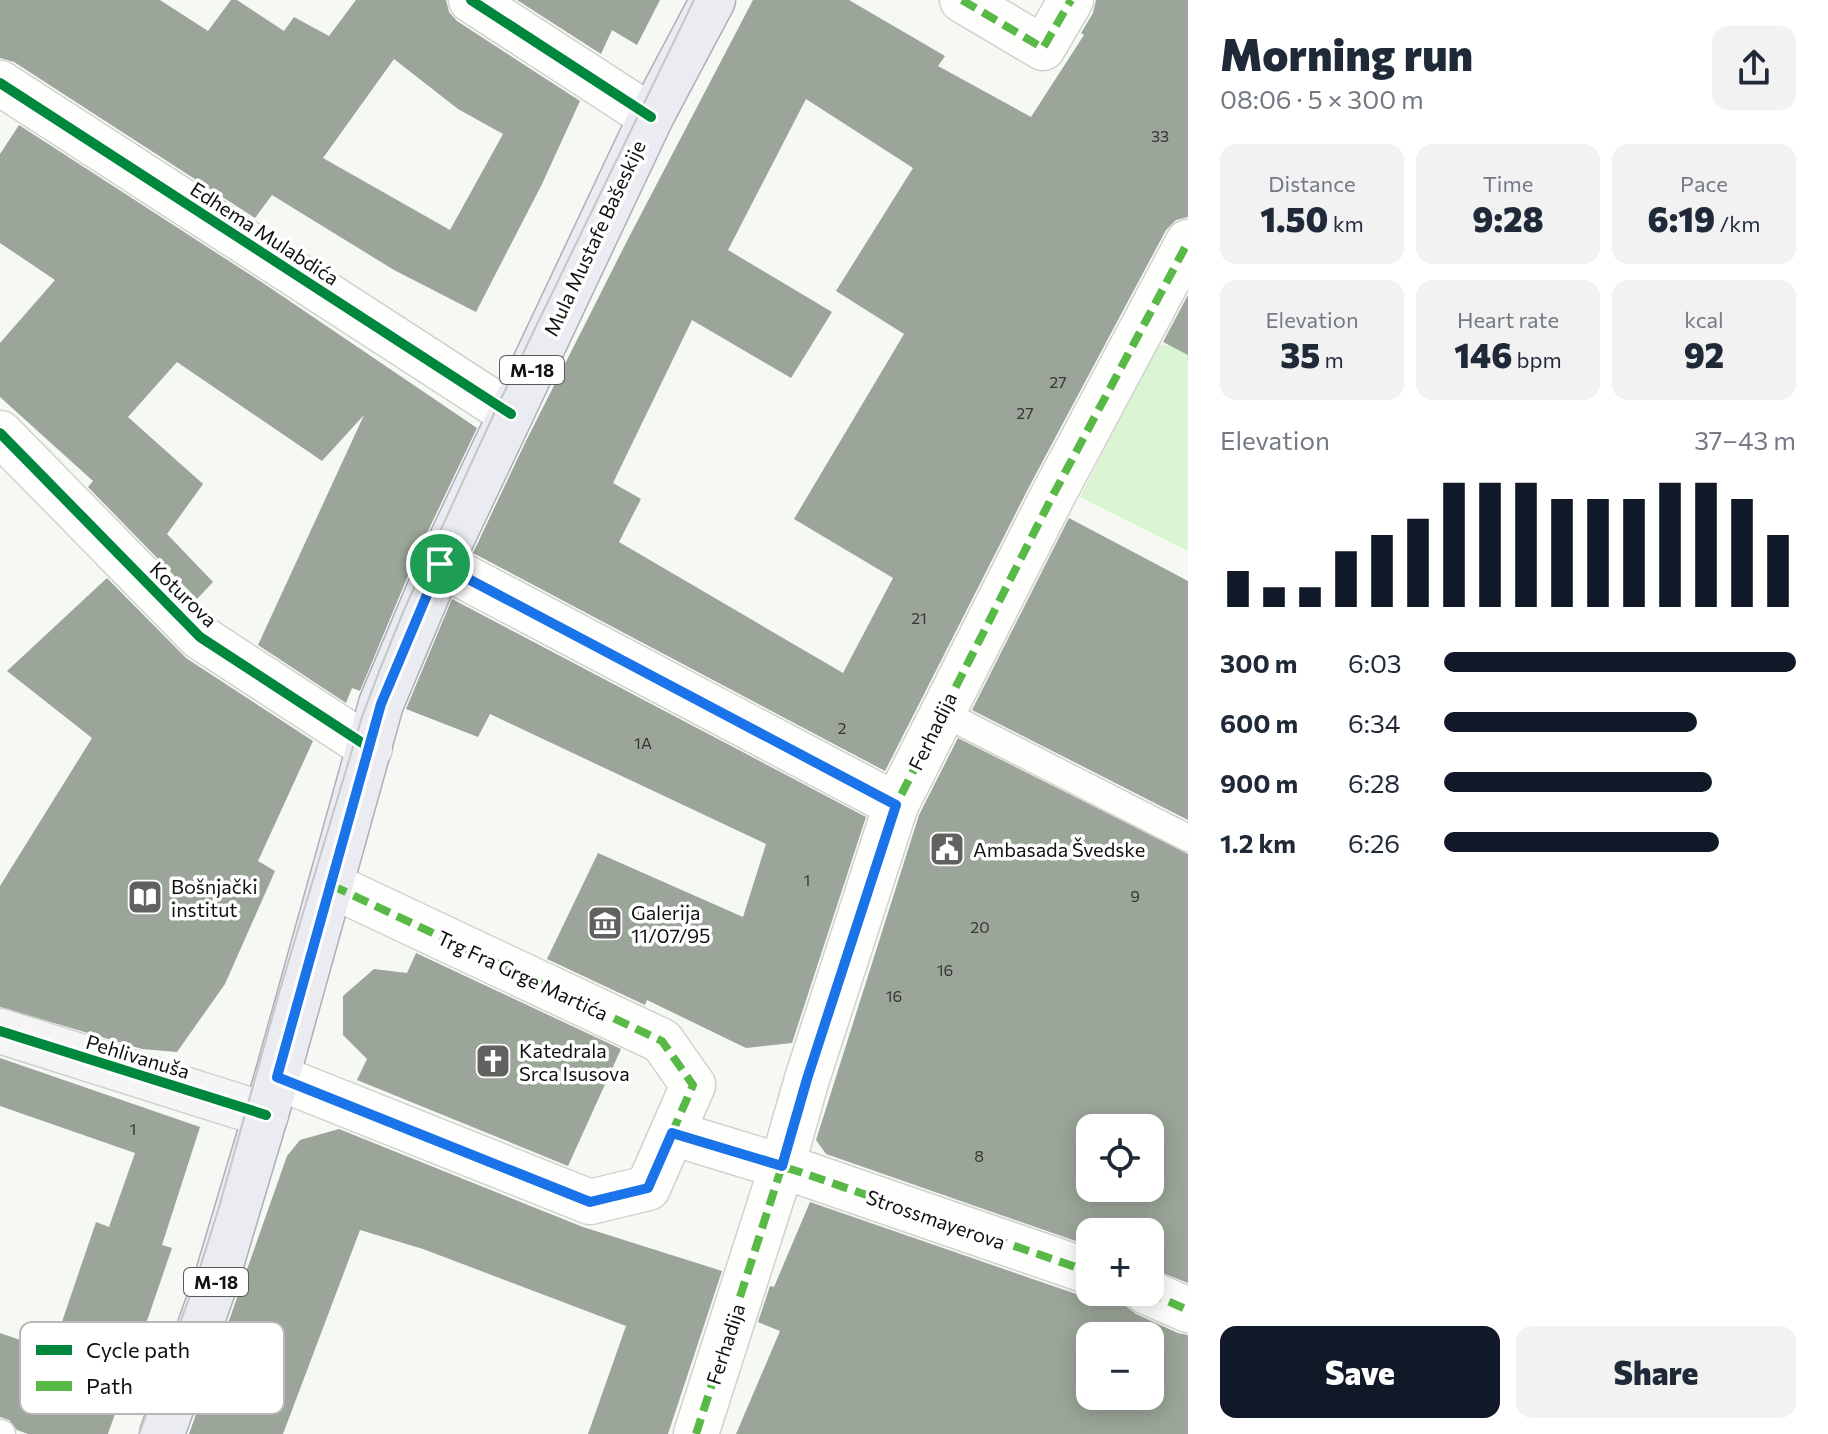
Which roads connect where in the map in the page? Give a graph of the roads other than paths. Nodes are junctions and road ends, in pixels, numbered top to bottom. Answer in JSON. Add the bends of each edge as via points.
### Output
{"nodes":[{"id":1,"x":471,"y":0,"type":"edge"},
{"id":2,"x":713,"y":0,"type":"edge"},
{"id":3,"x":962,"y":0,"type":"edge"},
{"id":4,"x":1071,"y":0,"type":"edge"},
{"id":5,"x":0,"y":83,"type":"edge"},
{"id":6,"x":651,"y":117,"type":"junction"},
{"id":7,"x":1188,"y":242,"type":"edge"},
{"id":8,"x":511,"y":414,"type":"junction"},
{"id":9,"x":0,"y":433,"type":"edge"},
{"id":10,"x":440,"y":564,"type":"junction"},
{"id":11,"x":941,"y":712,"type":"junction"},
{"id":12,"x":370,"y":748,"type":"junction"},
{"id":13,"x":896,"y":805,"type":"junction"},
{"id":14,"x":1188,"y":838,"type":"edge"},
{"id":15,"x":331,"y":885,"type":"junction"},
{"id":16,"x":0,"y":1031,"type":"edge"},
{"id":17,"x":272,"y":1096,"type":"junction"},
{"id":18,"x":672,"y":1133,"type":"junction"},
{"id":19,"x":782,"y":1166,"type":"junction"},
{"id":20,"x":1076,"y":1267,"type":"edge"},
{"id":21,"x":1164,"y":1299,"type":"edge"},
{"id":22,"x":1188,"y":1310,"type":"edge"},
{"id":23,"x":202,"y":1322,"type":"edge"},
{"id":24,"x":169,"y":1414,"type":"edge"},
{"id":25,"x":162,"y":1434,"type":"edge"},
{"id":26,"x":696,"y":1434,"type":"edge"}],
"edges":[{"from":1,"to":6,"type":"street"},
{"from":2,"to":6,"type":"main road","name":"Mula Mustafe Bašeskije","number":"M-18"},
{"from":3,"to":4,"type":"street","via":[[1043,48]]},
{"from":5,"to":8,"type":"street","name":"Edhema Mulabdića"},
{"from":6,"to":8,"type":"main road","name":"Mula Mustafe Bašeskije","number":"M-18"},
{"from":7,"to":11,"type":"street","name":"Ferhadija"},
{"from":8,"to":10,"type":"main road","name":"Mula Mustafe Bašeskije","number":"M-18"},
{"from":9,"to":12,"type":"street","name":"Koturova","via":[[200,637]]},
{"from":10,"to":12,"type":"main road","name":"Mula Mustafe Bašeskije","number":"M-18","via":[[381,704]]},
{"from":10,"to":13,"type":"street"},
{"from":11,"to":13,"type":"street","name":"Ferhadija"},
{"from":11,"to":14,"type":"lane"},
{"from":12,"to":15,"type":"main road","name":"Mula Mustafe Bašeskije","number":"M-18"},
{"from":13,"to":19,"type":"street","name":"Ferhadija"},
{"from":15,"to":17,"type":"main road","name":"Mula Mustafe Bašeskije","number":"M-18"},
{"from":15,"to":18,"type":"street","name":"Trg Fra Grge Martića","via":[[662,1041],[693,1085]]},
{"from":16,"to":17,"type":"street","name":"Pehlivanuša"},
{"from":17,"to":18,"type":"street","name":"Trg Fra Grge Martića","via":[[590,1202],[648,1188]]},
{"from":17,"to":23,"type":"main road","name":"Mula Mustafe Bašeskije","number":"M-18"},
{"from":18,"to":19,"type":"street"},
{"from":19,"to":20,"type":"street","name":"Strossmayerova"},
{"from":19,"to":26,"type":"street","name":"Ferhadija"},
{"from":21,"to":22,"type":"street"},
{"from":24,"to":25,"type":"main road","name":"Mula Mustafe Bašeskije","number":"M-18"}]}
